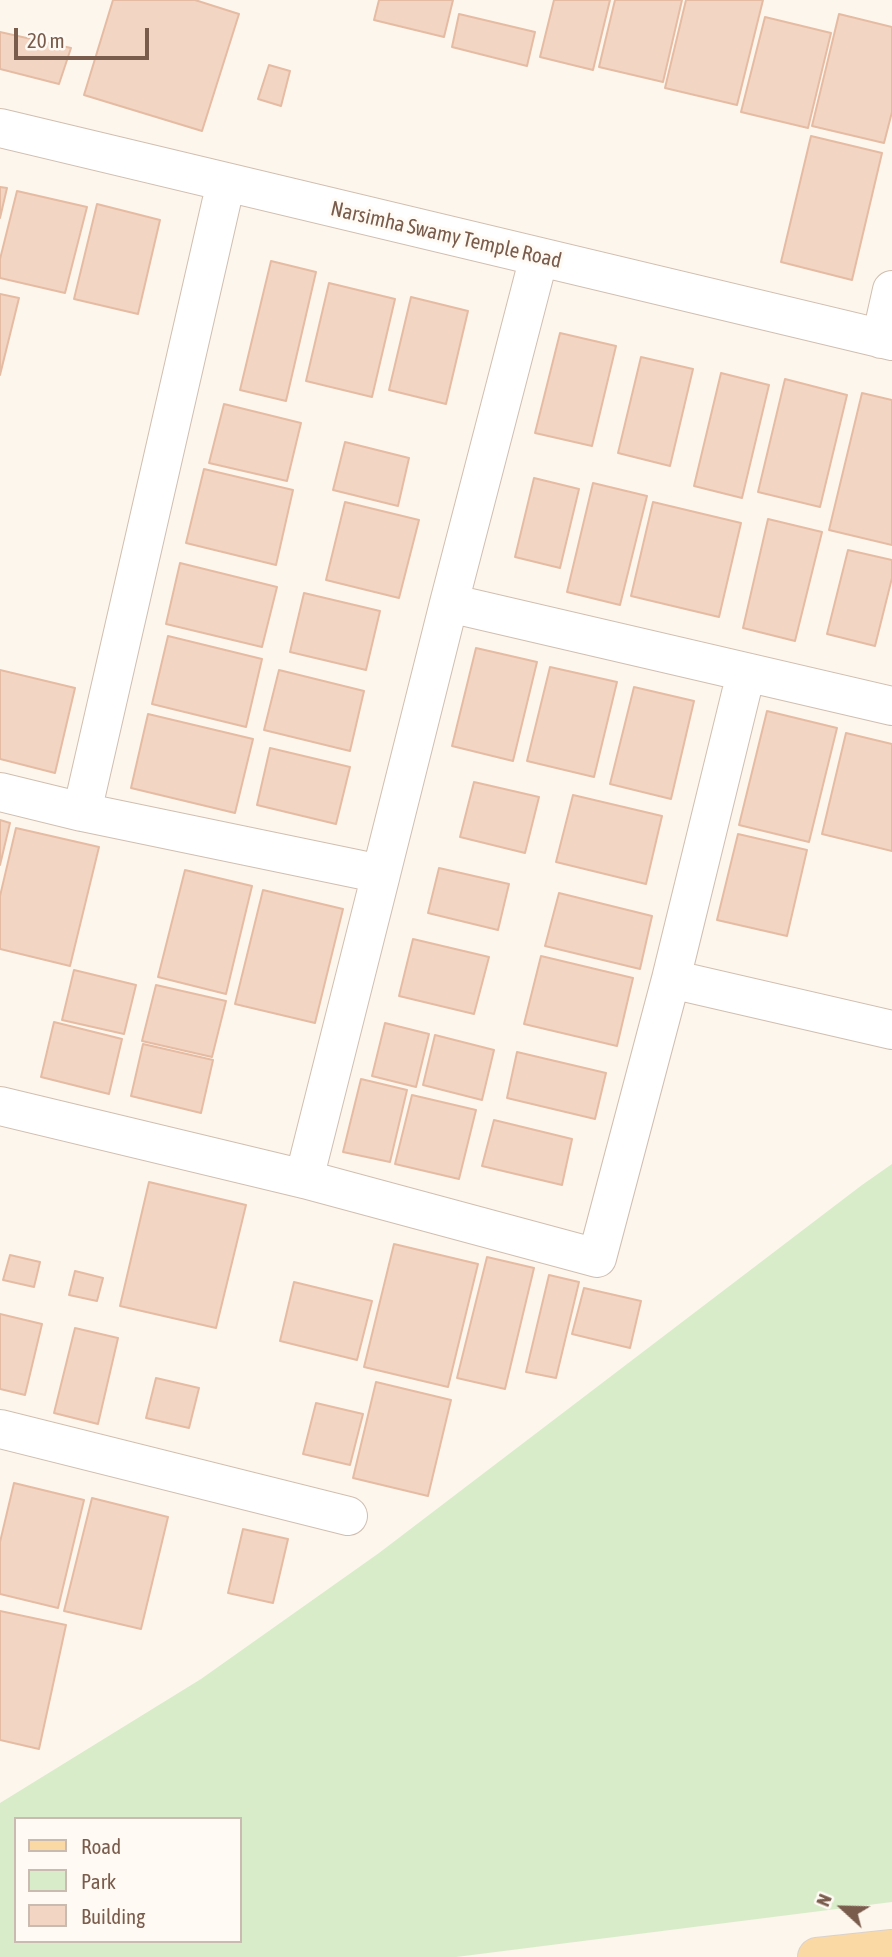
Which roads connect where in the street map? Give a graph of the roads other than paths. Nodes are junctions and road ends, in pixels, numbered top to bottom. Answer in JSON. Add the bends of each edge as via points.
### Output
{"nodes":[{"id":1,"x":0,"y":128,"type":"edge"},
{"id":2,"x":226,"y":182,"type":"junction"},
{"id":3,"x":539,"y":257,"type":"junction"},
{"id":4,"x":892,"y":290,"type":"edge"},
{"id":5,"x":887,"y":340,"type":"edge"},
{"id":6,"x":449,"y":604,"type":"junction"},
{"id":7,"x":746,"y":673,"type":"junction"},
{"id":8,"x":892,"y":706,"type":"edge"},
{"id":9,"x":0,"y":792,"type":"edge"},
{"id":10,"x":82,"y":812,"type":"junction"},
{"id":11,"x":381,"y":874,"type":"junction"},
{"id":12,"x":671,"y":979,"type":"junction"},
{"id":13,"x":892,"y":1030,"type":"edge"},
{"id":14,"x":0,"y":1106,"type":"edge"},
{"id":15,"x":304,"y":1179,"type":"junction"},
{"id":16,"x":0,"y":1429,"type":"edge"},
{"id":17,"x":348,"y":1516,"type":"dead end"},
{"id":18,"x":892,"y":1949,"type":"edge"},
{"id":19,"x":817,"y":1957,"type":"edge"}],
"edges":[{"from":1,"to":2,"type":"street","name":"Narsimha Swamy Temple Road"},
{"from":2,"to":3,"type":"street","name":"Narsimha Swamy Temple Road"},
{"from":2,"to":10,"type":"street"},
{"from":3,"to":5,"type":"street","name":"Narsimha Swamy Temple Road"},
{"from":3,"to":6,"type":"street"},
{"from":4,"to":5,"type":"street"},
{"from":6,"to":7,"type":"street"},
{"from":6,"to":11,"type":"street"},
{"from":7,"to":8,"type":"street"},
{"from":7,"to":12,"type":"street"},
{"from":9,"to":10,"type":"street"},
{"from":10,"to":11,"type":"street"},
{"from":11,"to":15,"type":"street"},
{"from":12,"to":13,"type":"street"},
{"from":12,"to":15,"type":"street","via":[[597,1258]]},
{"from":14,"to":15,"type":"street"},
{"from":16,"to":17,"type":"street"},
{"from":18,"to":19,"type":"main road"}]}
